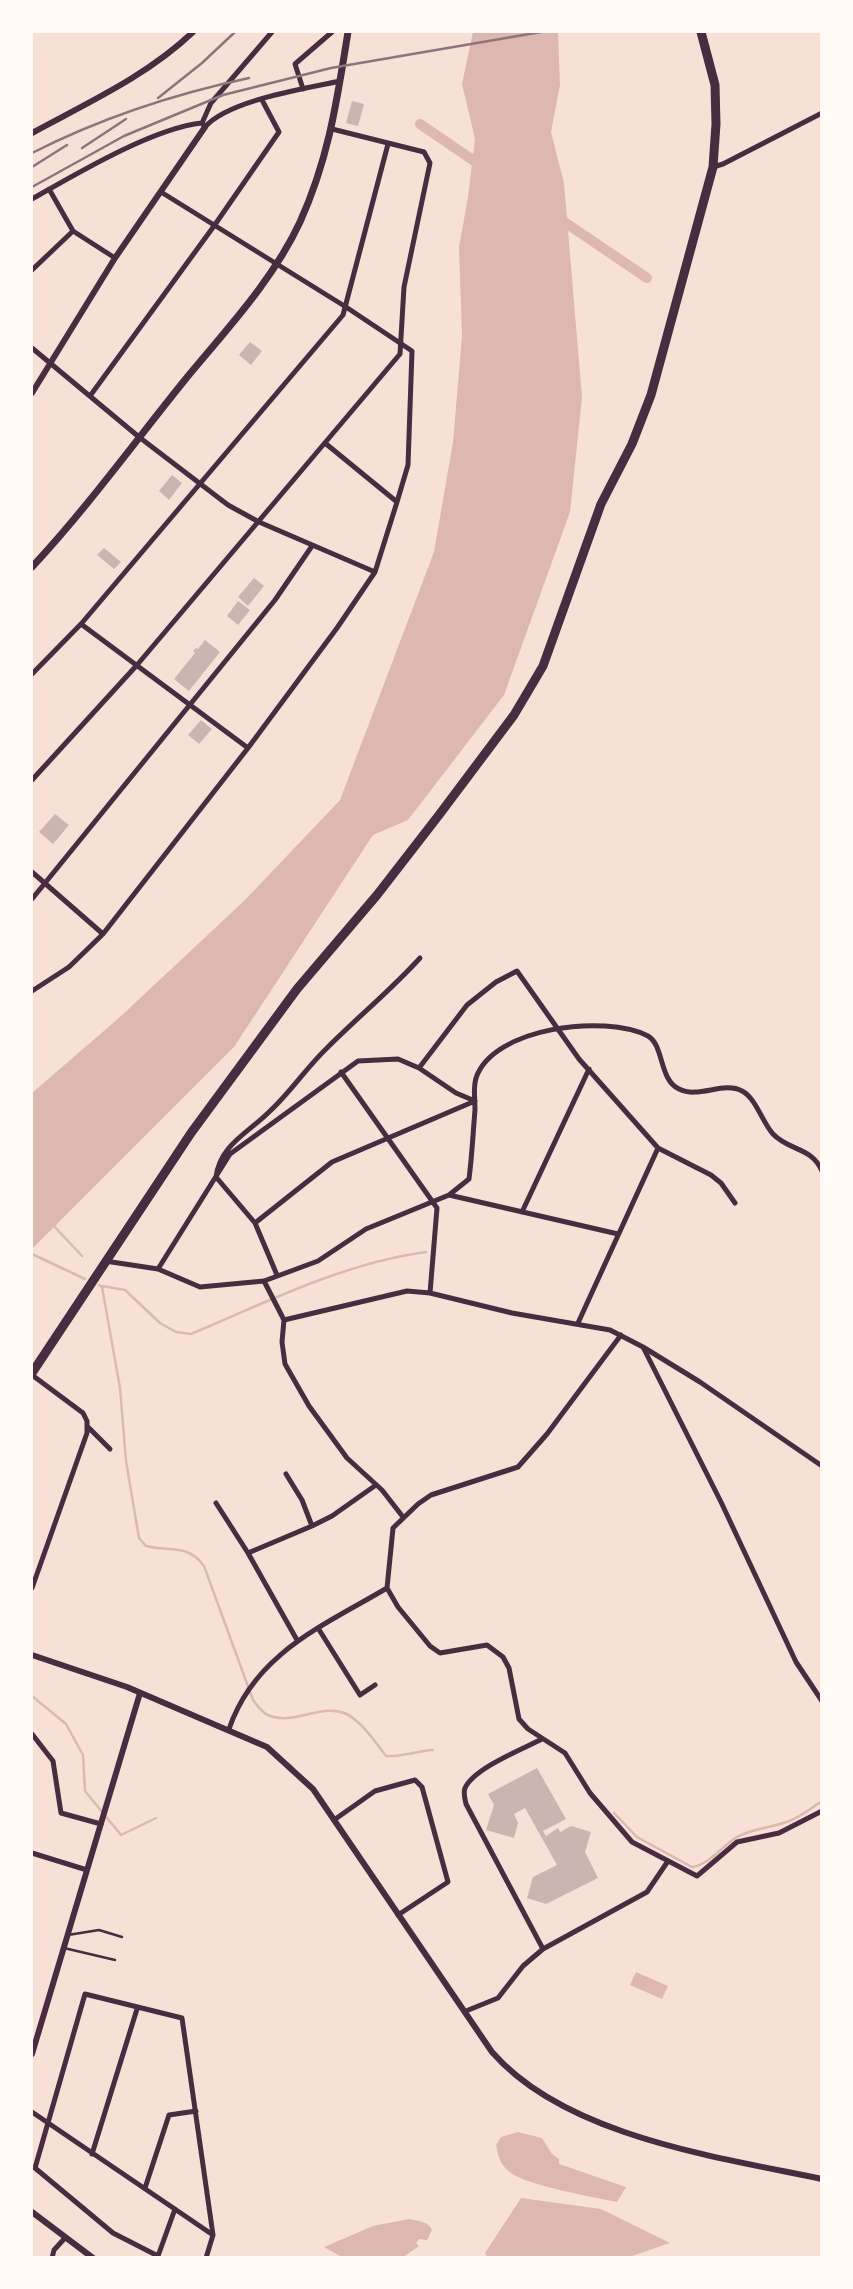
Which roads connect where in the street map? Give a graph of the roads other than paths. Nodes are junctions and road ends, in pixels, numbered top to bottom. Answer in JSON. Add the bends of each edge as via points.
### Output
{"nodes":[{"id":1,"x":193,"y":32,"type":"edge"},
{"id":2,"x":272,"y":32,"type":"edge"},
{"id":3,"x":332,"y":32,"type":"edge"},
{"id":4,"x":348,"y":32,"type":"edge"},
{"id":5,"x":701,"y":32,"type":"edge"},
{"id":6,"x":340,"y":80,"type":"junction"},
{"id":7,"x":303,"y":89,"type":"junction"},
{"id":8,"x":262,"y":100,"type":"junction"},
{"id":9,"x":821,"y":113,"type":"edge"},
{"id":10,"x":204,"y":125,"type":"junction"},
{"id":11,"x":332,"y":129,"type":"junction"},
{"id":12,"x":32,"y":133,"type":"edge"},
{"id":13,"x":388,"y":144,"type":"junction"},
{"id":14,"x":713,"y":167,"type":"junction"},
{"id":15,"x":49,"y":190,"type":"junction"},
{"id":16,"x":161,"y":192,"type":"junction"},
{"id":17,"x":32,"y":199,"type":"edge"},
{"id":18,"x":214,"y":226,"type":"junction"},
{"id":19,"x":73,"y":231,"type":"junction"},
{"id":20,"x":115,"y":258,"type":"junction"},
{"id":21,"x":276,"y":264,"type":"junction"},
{"id":22,"x":32,"y":270,"type":"edge"},
{"id":23,"x":346,"y":307,"type":"junction"},
{"id":24,"x":402,"y":344,"type":"junction"},
{"id":25,"x":32,"y":348,"type":"edge"},
{"id":26,"x":49,"y":364,"type":"junction"},
{"id":27,"x":32,"y":393,"type":"edge"},
{"id":28,"x":89,"y":397,"type":"junction"},
{"id":29,"x":139,"y":437,"type":"junction"},
{"id":30,"x":326,"y":443,"type":"junction"},
{"id":31,"x":198,"y":484,"type":"junction"},
{"id":32,"x":397,"y":502,"type":"junction"},
{"id":33,"x":259,"y":522,"type":"junction"},
{"id":34,"x":312,"y":546,"type":"junction"},
{"id":35,"x":32,"y":567,"type":"edge"},
{"id":36,"x":374,"y":572,"type":"junction"},
{"id":37,"x":81,"y":624,"type":"junction"},
{"id":38,"x":137,"y":665,"type":"junction"},
{"id":39,"x":32,"y":674,"type":"edge"},
{"id":40,"x":189,"y":705,"type":"junction"},
{"id":41,"x":248,"y":748,"type":"junction"},
{"id":42,"x":32,"y":780,"type":"edge"},
{"id":43,"x":32,"y":872,"type":"edge"},
{"id":44,"x":45,"y":883,"type":"junction"},
{"id":45,"x":32,"y":899,"type":"edge"},
{"id":46,"x":103,"y":934,"type":"junction"},
{"id":47,"x":420,"y":958,"type":"dead end"},
{"id":48,"x":32,"y":991,"type":"edge"},
{"id":49,"x":558,"y":1029,"type":"junction"},
{"id":50,"x":419,"y":1068,"type":"junction"},
{"id":51,"x":589,"y":1069,"type":"junction"},
{"id":52,"x":341,"y":1072,"type":"junction"},
{"id":53,"x":475,"y":1101,"type":"junction"},
{"id":54,"x":386,"y":1139,"type":"junction"},
{"id":55,"x":658,"y":1148,"type":"junction"},
{"id":56,"x":821,"y":1171,"type":"edge"},
{"id":57,"x":216,"y":1177,"type":"junction"},
{"id":58,"x":449,"y":1195,"type":"junction"},
{"id":59,"x":435,"y":1202,"type":"junction"},
{"id":60,"x":735,"y":1203,"type":"dead end"},
{"id":61,"x":522,"y":1212,"type":"junction"},
{"id":62,"x":255,"y":1223,"type":"junction"},
{"id":63,"x":618,"y":1234,"type":"junction"},
{"id":64,"x":105,"y":1261,"type":"junction"},
{"id":65,"x":158,"y":1269,"type":"junction"},
{"id":66,"x":277,"y":1275,"type":"junction"},
{"id":67,"x":264,"y":1281,"type":"junction"},
{"id":68,"x":430,"y":1293,"type":"junction"},
{"id":69,"x":284,"y":1320,"type":"junction"},
{"id":70,"x":578,"y":1323,"type":"junction"},
{"id":71,"x":621,"y":1335,"type":"junction"},
{"id":72,"x":643,"y":1347,"type":"junction"},
{"id":73,"x":32,"y":1374,"type":"edge"},
{"id":74,"x":87,"y":1426,"type":"junction"},
{"id":75,"x":110,"y":1449,"type":"dead end"},
{"id":76,"x":821,"y":1466,"type":"edge"},
{"id":77,"x":286,"y":1474,"type":"dead end"},
{"id":78,"x":376,"y":1485,"type":"junction"},
{"id":79,"x":216,"y":1503,"type":"dead end"},
{"id":80,"x":403,"y":1517,"type":"junction"},
{"id":81,"x":312,"y":1526,"type":"junction"},
{"id":82,"x":248,"y":1553,"type":"junction"},
{"id":83,"x":32,"y":1588,"type":"edge"},
{"id":84,"x":387,"y":1588,"type":"junction"},
{"id":85,"x":318,"y":1628,"type":"junction"},
{"id":86,"x":297,"y":1640,"type":"junction"},
{"id":87,"x":32,"y":1654,"type":"edge"},
{"id":88,"x":375,"y":1685,"type":"dead end"},
{"id":89,"x":140,"y":1693,"type":"junction"},
{"id":90,"x":821,"y":1701,"type":"edge"},
{"id":91,"x":229,"y":1729,"type":"junction"},
{"id":92,"x":32,"y":1734,"type":"edge"},
{"id":93,"x":542,"y":1739,"type":"junction"},
{"id":94,"x":821,"y":1811,"type":"edge"},
{"id":95,"x":334,"y":1820,"type":"junction"},
{"id":96,"x":100,"y":1826,"type":"junction"},
{"id":97,"x":32,"y":1853,"type":"edge"},
{"id":98,"x":668,"y":1861,"type":"junction"},
{"id":99,"x":87,"y":1870,"type":"junction"},
{"id":100,"x":398,"y":1915,"type":"junction"},
{"id":101,"x":68,"y":1935,"type":"junction"},
{"id":102,"x":122,"y":1937,"type":"dead end"},
{"id":103,"x":64,"y":1948,"type":"junction"},
{"id":104,"x":543,"y":1949,"type":"junction"},
{"id":105,"x":115,"y":1960,"type":"dead end"},
{"id":106,"x":137,"y":2008,"type":"junction"},
{"id":107,"x":466,"y":2011,"type":"junction"},
{"id":108,"x":32,"y":2054,"type":"edge"},
{"id":109,"x":196,"y":2111,"type":"junction"},
{"id":110,"x":32,"y":2112,"type":"edge"},
{"id":111,"x":48,"y":2123,"type":"junction"},
{"id":112,"x":92,"y":2154,"type":"junction"},
{"id":113,"x":821,"y":2179,"type":"edge"},
{"id":114,"x":145,"y":2188,"type":"junction"},
{"id":115,"x":175,"y":2209,"type":"junction"},
{"id":116,"x":32,"y":2212,"type":"edge"},
{"id":117,"x":213,"y":2235,"type":"junction"},
{"id":118,"x":65,"y":2238,"type":"junction"},
{"id":119,"x":52,"y":2258,"type":"edge"},
{"id":120,"x":93,"y":2258,"type":"edge"},
{"id":121,"x":206,"y":2258,"type":"edge"}],
"edges":[{"from":1,"to":12,"type":"street","via":[[166,56]]},
{"from":2,"to":10,"type":"street","via":[[211,103]]},
{"from":3,"to":7,"type":"street","via":[[295,64]]},
{"from":4,"to":6,"type":"main road"},
{"from":5,"to":14,"type":"highway","via":[[715,85]]},
{"from":6,"to":7,"type":"street"},
{"from":6,"to":11,"type":"main road"},
{"from":7,"to":8,"type":"street"},
{"from":8,"to":10,"type":"street","via":[[222,113]]},
{"from":8,"to":18,"type":"street","via":[[279,132]]},
{"from":9,"to":14,"type":"street"},
{"from":10,"to":15,"type":"street","via":[[184,126],[141,143]]},
{"from":10,"to":16,"type":"street"},
{"from":11,"to":13,"type":"street"},
{"from":11,"to":21,"type":"main road","via":[[299,225]]},
{"from":13,"to":23,"type":"street"},
{"from":13,"to":24,"type":"street","via":[[424,152],[430,163],[404,287]]},
{"from":14,"to":64,"type":"highway","via":[[644,416],[601,504],[553,641],[528,694],[377,895],[297,989],[191,1133]]},
{"from":15,"to":17,"type":"street"},
{"from":15,"to":19,"type":"street"},
{"from":16,"to":18,"type":"street"},
{"from":16,"to":20,"type":"street"},
{"from":18,"to":21,"type":"street"},
{"from":18,"to":28,"type":"street"},
{"from":19,"to":20,"type":"street"},
{"from":19,"to":22,"type":"street"},
{"from":20,"to":26,"type":"street"},
{"from":21,"to":23,"type":"street"},
{"from":21,"to":29,"type":"main road"},
{"from":23,"to":24,"type":"street"},
{"from":23,"to":31,"type":"street"},
{"from":24,"to":30,"type":"street","via":[[401,354]]},
{"from":24,"to":32,"type":"street","via":[[412,351],[408,465]]},
{"from":25,"to":26,"type":"street"},
{"from":26,"to":27,"type":"street"},
{"from":26,"to":28,"type":"street"},
{"from":28,"to":29,"type":"street"},
{"from":29,"to":31,"type":"street"},
{"from":29,"to":35,"type":"main road"},
{"from":30,"to":32,"type":"street"},
{"from":30,"to":33,"type":"street"},
{"from":31,"to":33,"type":"street"},
{"from":31,"to":37,"type":"street"},
{"from":32,"to":36,"type":"street"},
{"from":33,"to":34,"type":"street"},
{"from":33,"to":38,"type":"street"},
{"from":34,"to":36,"type":"street"},
{"from":34,"to":40,"type":"street","via":[[275,600]]},
{"from":36,"to":41,"type":"street"},
{"from":37,"to":38,"type":"street"},
{"from":37,"to":39,"type":"street"},
{"from":38,"to":40,"type":"street"},
{"from":38,"to":42,"type":"street"},
{"from":40,"to":41,"type":"street"},
{"from":40,"to":44,"type":"street"},
{"from":41,"to":46,"type":"street"},
{"from":43,"to":44,"type":"street"},
{"from":44,"to":45,"type":"street"},
{"from":44,"to":46,"type":"street"},
{"from":46,"to":48,"type":"street","via":[[69,967]]},
{"from":47,"to":57,"type":"street","via":[[309,1065],[270,1112],[226,1149]]},
{"from":49,"to":50,"type":"street","via":[[517,971],[467,1005]]},
{"from":49,"to":51,"type":"street"},
{"from":49,"to":53,"type":"street","via":[[523,1036],[482,1064],[475,1080]]},
{"from":49,"to":56,"type":"street","via":[[601,1024],[647,1036],[654,1041],[676,1088],[692,1093],[741,1090],[775,1136],[813,1156]]},
{"from":50,"to":52,"type":"street","via":[[398,1059],[377,1059],[358,1061]]},
{"from":50,"to":53,"type":"street"},
{"from":51,"to":55,"type":"street"},
{"from":51,"to":61,"type":"street"},
{"from":52,"to":54,"type":"street"},
{"from":52,"to":57,"type":"street","via":[[230,1154]]},
{"from":53,"to":54,"type":"street"},
{"from":53,"to":58,"type":"street","via":[[469,1179]]},
{"from":54,"to":59,"type":"street"},
{"from":54,"to":62,"type":"street","via":[[332,1162]]},
{"from":55,"to":60,"type":"street","via":[[711,1175]]},
{"from":55,"to":63,"type":"street"},
{"from":57,"to":62,"type":"street"},
{"from":57,"to":65,"type":"street"},
{"from":58,"to":59,"type":"street"},
{"from":58,"to":61,"type":"street"},
{"from":59,"to":66,"type":"street","via":[[366,1229],[318,1261]]},
{"from":59,"to":68,"type":"street"},
{"from":61,"to":63,"type":"street"},
{"from":62,"to":66,"type":"street"},
{"from":63,"to":70,"type":"street"},
{"from":64,"to":65,"type":"street"},
{"from":64,"to":73,"type":"highway"},
{"from":65,"to":67,"type":"street","via":[[200,1287]]},
{"from":66,"to":67,"type":"street"},
{"from":67,"to":69,"type":"street"},
{"from":68,"to":69,"type":"street","via":[[407,1291]]},
{"from":68,"to":70,"type":"street"},
{"from":69,"to":78,"type":"street","via":[[283,1353],[290,1375],[347,1458]]},
{"from":70,"to":71,"type":"street"},
{"from":71,"to":72,"type":"street"},
{"from":71,"to":80,"type":"street","via":[[518,1467],[431,1495]]},
{"from":72,"to":76,"type":"street"},
{"from":72,"to":90,"type":"street","via":[[796,1662]]},
{"from":73,"to":74,"type":"street","via":[[83,1413]]},
{"from":74,"to":75,"type":"street"},
{"from":74,"to":83,"type":"street"},
{"from":77,"to":81,"type":"street"},
{"from":78,"to":80,"type":"street"},
{"from":78,"to":81,"type":"street"},
{"from":79,"to":82,"type":"street"},
{"from":80,"to":84,"type":"street","via":[[393,1528]]},
{"from":81,"to":82,"type":"street"},
{"from":82,"to":86,"type":"street"},
{"from":84,"to":85,"type":"street"},
{"from":84,"to":93,"type":"street","via":[[440,1653],[487,1645],[503,1657],[519,1719]]},
{"from":85,"to":86,"type":"street"},
{"from":85,"to":88,"type":"street","via":[[360,1695]]},
{"from":86,"to":91,"type":"street","via":[[242,1697]]},
{"from":87,"to":89,"type":"street"},
{"from":89,"to":91,"type":"street"},
{"from":89,"to":96,"type":"street"},
{"from":91,"to":95,"type":"street","via":[[267,1747],[313,1789]]},
{"from":92,"to":96,"type":"street","via":[[53,1761],[61,1813]]},
{"from":93,"to":98,"type":"street","via":[[565,1753],[590,1793],[632,1842]]},
{"from":93,"to":104,"type":"street","via":[[476,1774],[464,1796]]},
{"from":94,"to":98,"type":"street","via":[[779,1833],[737,1842],[696,1876]]},
{"from":95,"to":100,"type":"street"},
{"from":95,"to":100,"type":"street","via":[[375,1791],[415,1780],[422,1787],[448,1882]]},
{"from":96,"to":99,"type":"street"},
{"from":97,"to":99,"type":"street"},
{"from":98,"to":104,"type":"street","via":[[653,1886],[638,1899]]},
{"from":99,"to":101,"type":"street"},
{"from":100,"to":107,"type":"street"},
{"from":101,"to":102,"type":"lane","via":[[99,1930]]},
{"from":101,"to":103,"type":"street"},
{"from":103,"to":105,"type":"lane"},
{"from":103,"to":108,"type":"street"},
{"from":104,"to":107,"type":"street","via":[[498,1998]]},
{"from":106,"to":109,"type":"street","via":[[182,2018]]},
{"from":106,"to":111,"type":"street","via":[[85,1994]]},
{"from":106,"to":112,"type":"street"},
{"from":107,"to":113,"type":"street","via":[[506,2068],[534,2091],[578,2115],[682,2150]]},
{"from":109,"to":114,"type":"street","via":[[169,2115]]},
{"from":109,"to":117,"type":"street"},
{"from":110,"to":111,"type":"street"},
{"from":111,"to":112,"type":"street"},
{"from":111,"to":115,"type":"street","via":[[35,2168],[113,2233],[158,2256]]},
{"from":112,"to":114,"type":"street"},
{"from":114,"to":115,"type":"street"},
{"from":115,"to":117,"type":"street"},
{"from":116,"to":118,"type":"street"},
{"from":117,"to":121,"type":"street"},
{"from":118,"to":119,"type":"street"},
{"from":118,"to":120,"type":"street"}]}
